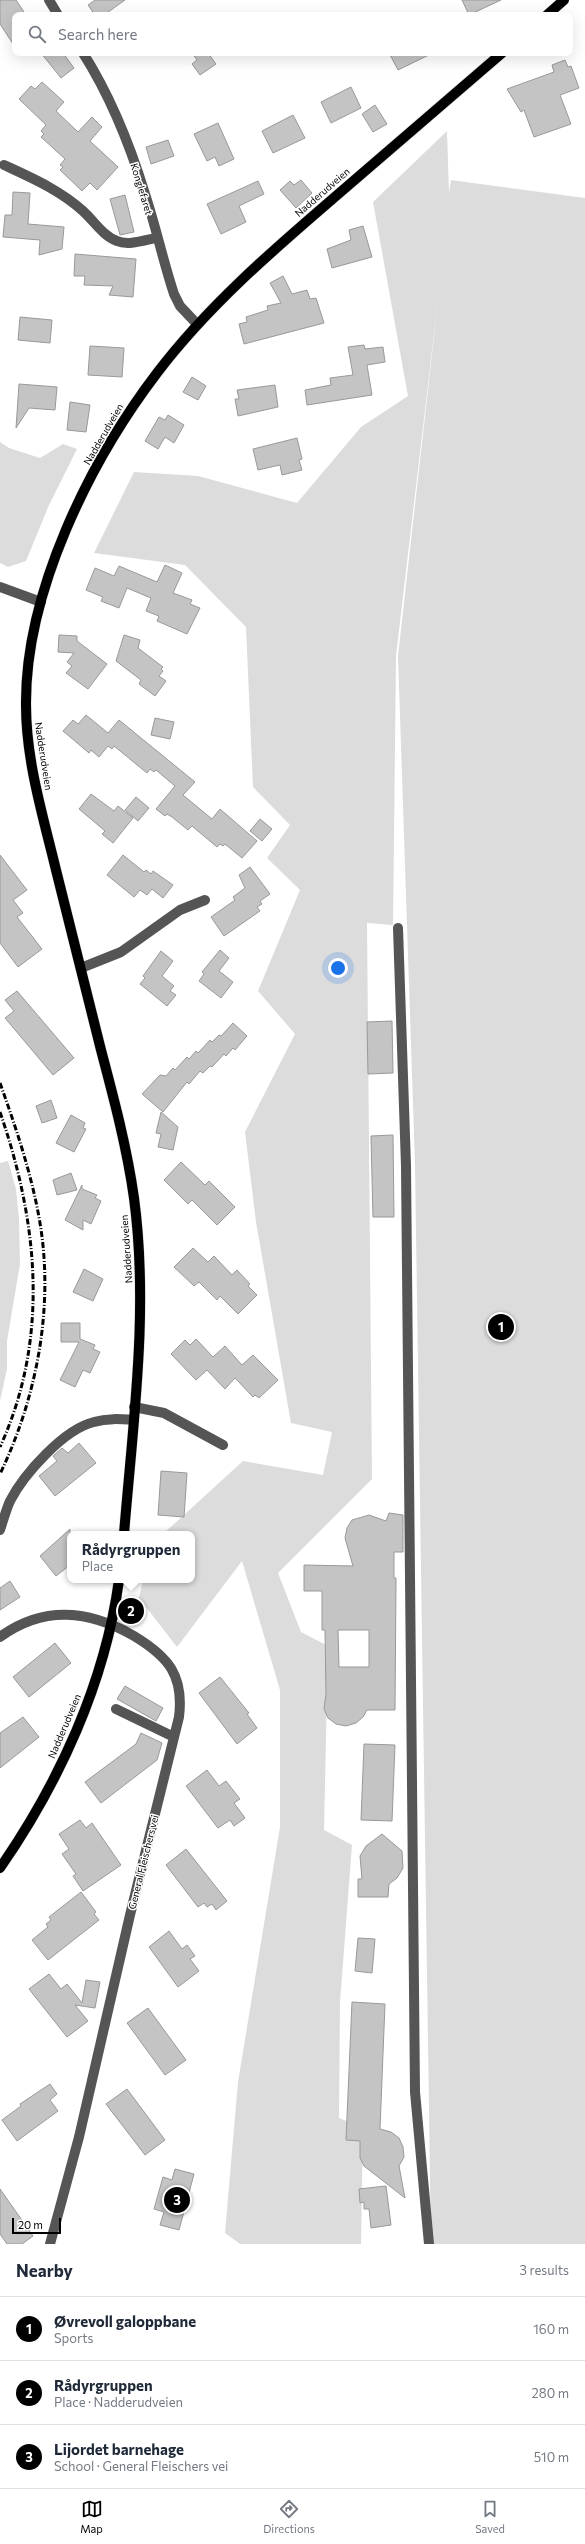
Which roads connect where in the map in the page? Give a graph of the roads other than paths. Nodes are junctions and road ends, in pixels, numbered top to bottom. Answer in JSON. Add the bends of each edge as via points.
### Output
{"nodes":[{"id":1,"x":49,"y":0,"type":"edge"},
{"id":2,"x":564,"y":0,"type":"edge"},
{"id":3,"x":56,"y":12,"type":"edge"},
{"id":4,"x":550,"y":12,"type":"edge"},
{"id":5,"x":85,"y":56,"type":"edge"},
{"id":6,"x":499,"y":56,"type":"edge"},
{"id":7,"x":4,"y":165,"type":"dead end"},
{"id":8,"x":156,"y":238,"type":"junction"},
{"id":9,"x":197,"y":324,"type":"junction"},
{"id":10,"x":0,"y":587,"type":"edge"},
{"id":11,"x":41,"y":602,"type":"junction"},
{"id":12,"x":205,"y":900,"type":"dead end"},
{"id":13,"x":398,"y":928,"type":"dead end"},
{"id":14,"x":81,"y":968,"type":"junction"},
{"id":15,"x":134,"y":1408,"type":"junction"},
{"id":16,"x":134,"y":1420,"type":"junction"},
{"id":17,"x":223,"y":1445,"type":"dead end"},
{"id":18,"x":0,"y":1530,"type":"edge"},
{"id":19,"x":124,"y":1531,"type":"edge"},
{"id":20,"x":119,"y":1583,"type":"edge"},
{"id":21,"x":112,"y":1625,"type":"junction"},
{"id":22,"x":0,"y":1637,"type":"edge"},
{"id":23,"x":116,"y":1709,"type":"dead end"},
{"id":24,"x":174,"y":1737,"type":"junction"},
{"id":25,"x":0,"y":1868,"type":"edge"},
{"id":26,"x":50,"y":2244,"type":"edge"},
{"id":27,"x":429,"y":2244,"type":"edge"}],
"edges":[{"from":1,"to":3,"type":"street"},
{"from":2,"to":4,"type":"main road"},
{"from":5,"to":8,"type":"street","name":"Konglefaret","via":[[109,100],[125,137],[146,196]]},
{"from":6,"to":9,"type":"main road","name":"Nadderudveien","via":[[266,257]]},
{"from":7,"to":8,"type":"street","via":[[50,186],[118,242]]},
{"from":8,"to":9,"type":"street","name":"Konglefaret","via":[[174,294],[180,306]]},
{"from":9,"to":11,"type":"main road","name":"Nadderudveien","via":[[142,394],[97,468],[57,552]]},
{"from":10,"to":11,"type":"street"},
{"from":11,"to":14,"type":"main road","name":"Nadderudveien","via":[[28,668],[28,735],[35,782]]},
{"from":12,"to":14,"type":"street","via":[[180,910],[121,952]]},
{"from":13,"to":27,"type":"street","via":[[406,1166],[415,2092]]},
{"from":14,"to":15,"type":"main road","name":"Nadderudveien","via":[[122,1131],[134,1197],[141,1273]]},
{"from":15,"to":16,"type":"main road","name":"Nadderudveien"},
{"from":15,"to":17,"type":"street","via":[[164,1413]]},
{"from":16,"to":18,"type":"street","via":[[112,1419],[93,1422],[60,1441],[46,1453],[10,1501]]},
{"from":16,"to":19,"type":"main road","name":"Nadderudveien"},
{"from":20,"to":21,"type":"main road","name":"Nadderudveien"},
{"from":21,"to":22,"type":"street","name":"General Fleischers vei","via":[[82,1615],[53,1615],[35,1618]]},
{"from":21,"to":24,"type":"street","name":"General Fleischers vei","via":[[155,1650],[167,1661],[175,1675],[181,1704]]},
{"from":21,"to":25,"type":"main road","name":"Nadderudveien","via":[[89,1697],[65,1755],[28,1824]]},
{"from":23,"to":24,"type":"street"},
{"from":24,"to":26,"type":"street","name":"General Fleischers vei","via":[[79,2137]]}]}
